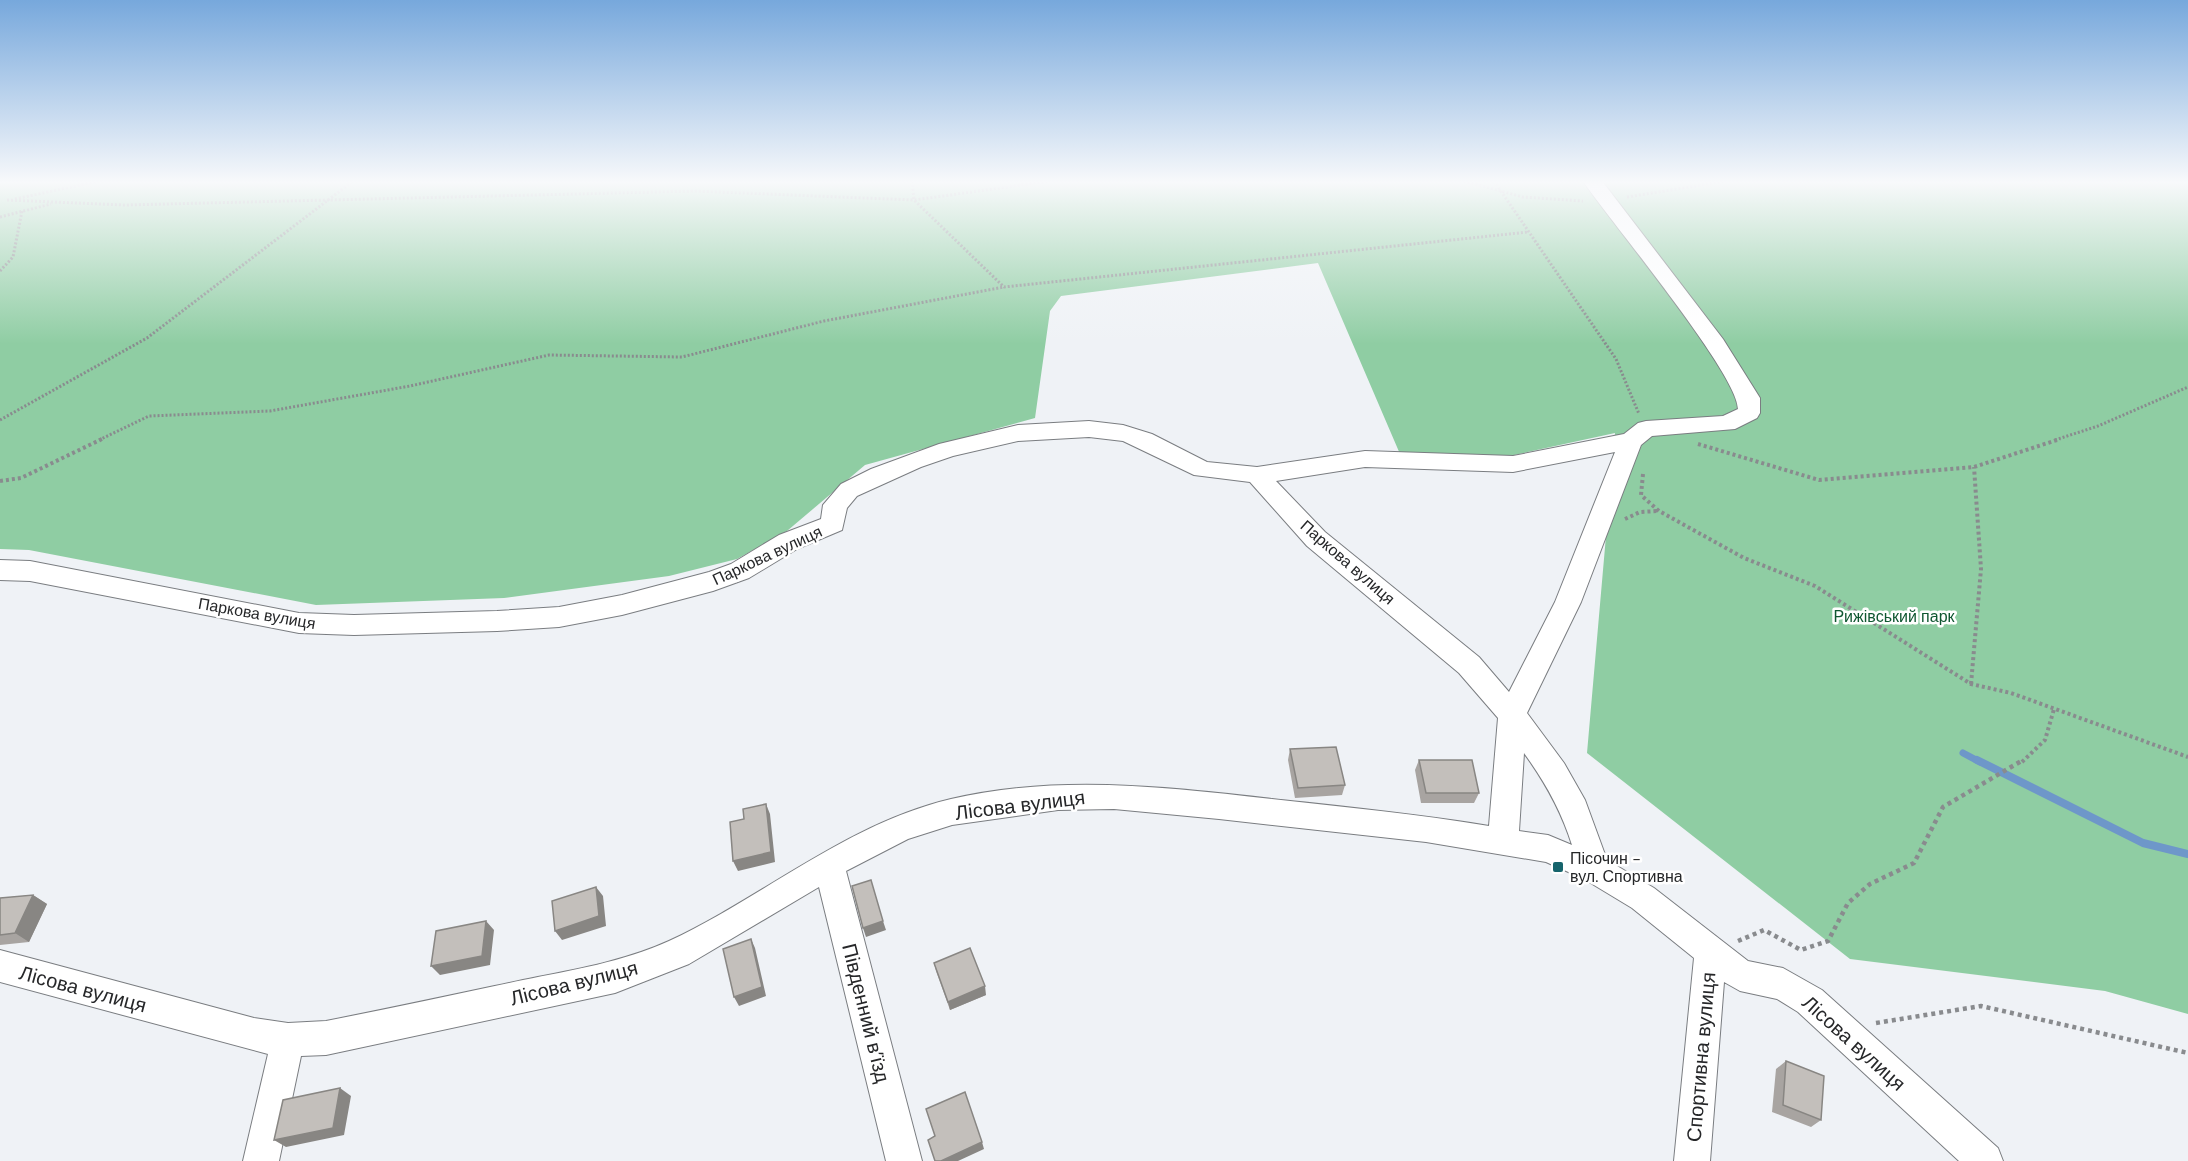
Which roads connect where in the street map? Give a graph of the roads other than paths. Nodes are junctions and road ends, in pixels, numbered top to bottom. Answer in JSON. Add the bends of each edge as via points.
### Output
{"nodes":[{"id":1,"x":1633,"y":235,"type":"edge"},
{"id":2,"x":1638,"y":435,"type":"junction"},
{"id":3,"x":1257,"y":475,"type":"junction"},
{"id":4,"x":0,"y":570,"type":"edge"},
{"id":5,"x":1512,"y":715,"type":"junction"},
{"id":6,"x":1503,"y":843,"type":"junction"},
{"id":7,"x":829,"y":865,"type":"junction"},
{"id":8,"x":1595,"y":869,"type":"junction"},
{"id":9,"x":1710,"y":953,"type":"junction"},
{"id":10,"x":0,"y":966,"type":"edge"},
{"id":11,"x":288,"y":1040,"type":"junction"},
{"id":12,"x":261,"y":1161,"type":"edge"},
{"id":13,"x":904,"y":1161,"type":"edge"},
{"id":14,"x":1692,"y":1161,"type":"edge"},
{"id":15,"x":1985,"y":1161,"type":"edge"}],
"edges":[{"from":1,"to":2,"type":"street","via":[[1715,344],[1749,398],[1749,414],[1727,424]]},
{"from":2,"to":3,"type":"street","via":[[1513,464],[1365,459]]},
{"from":2,"to":5,"type":"street","via":[[1568,602]]},
{"from":3,"to":4,"type":"street","name":"Паркова вулиця","via":[[1202,469],[1144,438],[1102,430],[991,438],[933,455],[849,490],[835,506],[833,524],[788,542],[740,571],[674,592],[559,617],[354,626],[298,623],[30,571]]},
{"from":3,"to":5,"type":"street","name":"Паркова вулиця","via":[[1316,539],[1469,665]]},
{"from":5,"to":6,"type":"street"},
{"from":5,"to":8,"type":"street","name":"Паркова вулиця","via":[[1554,772],[1575,809]]},
{"from":6,"to":7,"type":"street","name":"Лісова вулиця","via":[[1426,829],[1219,806],[1114,796],[1058,797],[977,807],[926,819],[876,838]]},
{"from":6,"to":8,"type":"street","name":"Лісова вулиця","via":[[1548,849]]},
{"from":7,"to":11,"type":"street","name":"Лісова вулиця","via":[[678,953],[615,977],[326,1038]]},
{"from":7,"to":13,"type":"street","name":"Південний в’їзд"},
{"from":8,"to":9,"type":"street","name":"Лісова вулиця","via":[[1644,898]]},
{"from":9,"to":14,"type":"street","name":"Спортивна вулиця"},
{"from":9,"to":15,"type":"street","name":"Лісова вулиця","via":[[1740,975],[1783,984],[1810,1001]]},
{"from":10,"to":11,"type":"street","name":"Лісова вулиця","via":[[254,1035]]},
{"from":11,"to":12,"type":"street"}]}
